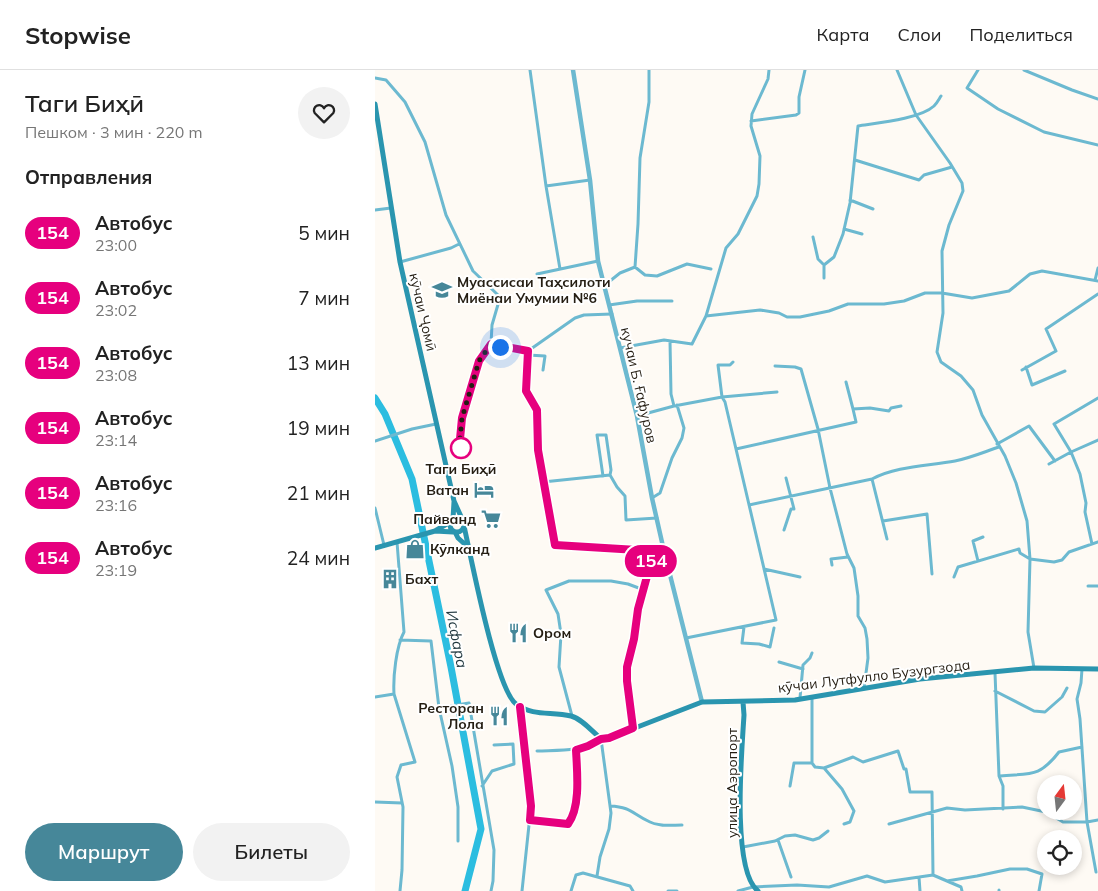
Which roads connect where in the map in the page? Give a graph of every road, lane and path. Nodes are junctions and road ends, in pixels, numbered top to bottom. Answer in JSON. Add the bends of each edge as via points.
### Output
{"nodes":[{"id":1,"x":530,"y":70,"type":"edge"},
{"id":2,"x":573,"y":70,"type":"edge"},
{"id":3,"x":649,"y":70,"type":"edge"},
{"id":4,"x":769,"y":70,"type":"edge"},
{"id":5,"x":805,"y":70,"type":"edge"},
{"id":6,"x":897,"y":70,"type":"edge"},
{"id":7,"x":978,"y":70,"type":"edge"},
{"id":8,"x":1024,"y":70,"type":"edge"},
{"id":9,"x":375,"y":78,"type":"edge"},
{"id":10,"x":941,"y":96,"type":"dead end"},
{"id":11,"x":1098,"y":99,"type":"edge"},
{"id":12,"x":375,"y":104,"type":"edge"},
{"id":13,"x":916,"y":114,"type":"junction"},
{"id":14,"x":751,"y":121,"type":"junction"},
{"id":15,"x":1098,"y":144,"type":"edge"},
{"id":16,"x":855,"y":160,"type":"junction"},
{"id":17,"x":952,"y":167,"type":"junction"},
{"id":18,"x":589,"y":180,"type":"junction"},
{"id":19,"x":546,"y":186,"type":"junction"},
{"id":20,"x":850,"y":200,"type":"junction"},
{"id":21,"x":391,"y":208,"type":"junction"},
{"id":22,"x":873,"y":209,"type":"dead end"},
{"id":23,"x":375,"y":210,"type":"edge"},
{"id":24,"x":844,"y":229,"type":"junction"},
{"id":25,"x":862,"y":234,"type":"dead end"},
{"id":26,"x":813,"y":237,"type":"dead end"},
{"id":27,"x":459,"y":244,"type":"junction"},
{"id":28,"x":598,"y":261,"type":"junction"},
{"id":29,"x":400,"y":262,"type":"junction"},
{"id":30,"x":824,"y":265,"type":"junction"},
{"id":31,"x":635,"y":267,"type":"junction"},
{"id":32,"x":1098,"y":268,"type":"edge"},
{"id":33,"x":560,"y":269,"type":"junction"},
{"id":34,"x":711,"y":270,"type":"dead end"},
{"id":35,"x":537,"y":274,"type":"dead end"},
{"id":36,"x":824,"y":278,"type":"dead end"},
{"id":37,"x":1097,"y":281,"type":"edge"},
{"id":38,"x":605,"y":285,"type":"junction"},
{"id":39,"x":942,"y":293,"type":"junction"},
{"id":40,"x":1098,"y":294,"type":"edge"},
{"id":41,"x":672,"y":300,"type":"dead end"},
{"id":42,"x":609,"y":305,"type":"junction"},
{"id":43,"x":612,"y":314,"type":"junction"},
{"id":44,"x":707,"y":316,"type":"junction"},
{"id":45,"x":670,"y":341,"type":"junction"},
{"id":46,"x":491,"y":344,"type":"junction"},
{"id":47,"x":619,"y":348,"type":"junction"},
{"id":48,"x":528,"y":353,"type":"junction"},
{"id":49,"x":733,"y":362,"type":"dead end"},
{"id":50,"x":775,"y":366,"type":"dead end"},
{"id":51,"x":1026,"y":368,"type":"junction"},
{"id":52,"x":543,"y":370,"type":"dead end"},
{"id":53,"x":1022,"y":370,"type":"dead end"},
{"id":54,"x":1065,"y":371,"type":"dead end"},
{"id":55,"x":846,"y":382,"type":"dead end"},
{"id":56,"x":777,"y":392,"type":"dead end"},
{"id":57,"x":722,"y":397,"type":"junction"},
{"id":58,"x":1098,"y":398,"type":"edge"},
{"id":59,"x":676,"y":406,"type":"junction"},
{"id":60,"x":901,"y":406,"type":"dead end"},
{"id":61,"x":853,"y":408,"type":"junction"},
{"id":62,"x":637,"y":416,"type":"junction"},
{"id":63,"x":437,"y":424,"type":"junction"},
{"id":64,"x":818,"y":429,"type":"junction"},
{"id":65,"x":1098,"y":440,"type":"edge"},
{"id":66,"x":375,"y":441,"type":"edge"},
{"id":67,"x":998,"y":445,"type":"junction"},
{"id":68,"x":736,"y":449,"type":"junction"},
{"id":69,"x":461,"y":452,"type":"dead end"},
{"id":70,"x":1071,"y":452,"type":"junction"},
{"id":71,"x":1055,"y":461,"type":"junction"},
{"id":72,"x":1049,"y":464,"type":"dead end"},
{"id":73,"x":610,"y":475,"type":"junction"},
{"id":74,"x":603,"y":476,"type":"junction"},
{"id":75,"x":786,"y":478,"type":"dead end"},
{"id":76,"x":872,"y":479,"type":"junction"},
{"id":77,"x":543,"y":482,"type":"junction"},
{"id":78,"x":830,"y":488,"type":"junction"},
{"id":79,"x":791,"y":496,"type":"junction"},
{"id":80,"x":652,"y":498,"type":"junction"},
{"id":81,"x":454,"y":501,"type":"junction"},
{"id":82,"x":749,"y":505,"type":"junction"},
{"id":83,"x":375,"y":508,"type":"edge"},
{"id":84,"x":657,"y":518,"type":"junction"},
{"id":85,"x":452,"y":520,"type":"junction"},
{"id":86,"x":883,"y":521,"type":"junction"},
{"id":87,"x":463,"y":524,"type":"junction"},
{"id":88,"x":784,"y":530,"type":"dead end"},
{"id":89,"x":433,"y":531,"type":"junction"},
{"id":90,"x":454,"y":532,"type":"junction"},
{"id":91,"x":983,"y":537,"type":"dead end"},
{"id":92,"x":887,"y":539,"type":"dead end"},
{"id":93,"x":397,"y":542,"type":"junction"},
{"id":94,"x":1098,"y":542,"type":"edge"},
{"id":95,"x":1093,"y":544,"type":"junction"},
{"id":96,"x":384,"y":545,"type":"junction"},
{"id":97,"x":375,"y":548,"type":"edge"},
{"id":98,"x":469,"y":548,"type":"junction"},
{"id":99,"x":654,"y":551,"type":"junction"},
{"id":100,"x":664,"y":552,"type":"junction"},
{"id":101,"x":848,"y":557,"type":"junction"},
{"id":102,"x":1030,"y":559,"type":"junction"},
{"id":103,"x":978,"y":561,"type":"junction"},
{"id":104,"x":832,"y":565,"type":"dead end"},
{"id":105,"x":764,"y":569,"type":"junction"},
{"id":106,"x":932,"y":574,"type":"dead end"},
{"id":107,"x":800,"y":577,"type":"dead end"},
{"id":108,"x":954,"y":577,"type":"dead end"},
{"id":109,"x":1089,"y":586,"type":"dead end"},
{"id":110,"x":1098,"y":586,"type":"edge"},
{"id":111,"x":644,"y":590,"type":"junction"},
{"id":112,"x":744,"y":627,"type":"junction"},
{"id":113,"x":774,"y":628,"type":"dead end"},
{"id":114,"x":685,"y":639,"type":"junction"},
{"id":115,"x":401,"y":640,"type":"junction"},
{"id":116,"x":812,"y":653,"type":"dead end"},
{"id":117,"x":779,"y":662,"type":"dead end"},
{"id":118,"x":1034,"y":668,"type":"junction"},
{"id":119,"x":803,"y":669,"type":"junction"},
{"id":120,"x":1082,"y":669,"type":"junction"},
{"id":121,"x":1098,"y":669,"type":"edge"},
{"id":122,"x":995,"y":673,"type":"junction"},
{"id":123,"x":864,"y":688,"type":"junction"},
{"id":124,"x":1067,"y":688,"type":"dead end"},
{"id":125,"x":995,"y":691,"type":"junction"},
{"id":126,"x":394,"y":694,"type":"junction"},
{"id":127,"x":375,"y":697,"type":"edge"},
{"id":128,"x":812,"y":698,"type":"junction"},
{"id":129,"x":800,"y":699,"type":"junction"},
{"id":130,"x":702,"y":702,"type":"junction"},
{"id":131,"x":743,"y":702,"type":"junction"},
{"id":132,"x":520,"y":707,"type":"junction"},
{"id":133,"x":442,"y":708,"type":"junction"},
{"id":134,"x":572,"y":716,"type":"junction"},
{"id":135,"x":633,"y":728,"type":"junction"},
{"id":136,"x":601,"y":739,"type":"junction"},
{"id":137,"x":494,"y":745,"type":"dead end"},
{"id":138,"x":1082,"y":747,"type":"junction"},
{"id":139,"x":576,"y":750,"type":"junction"},
{"id":140,"x":537,"y":751,"type":"dead end"},
{"id":141,"x":812,"y":763,"type":"junction"},
{"id":142,"x":825,"y":768,"type":"junction"},
{"id":143,"x":999,"y":776,"type":"junction"},
{"id":144,"x":790,"y":786,"type":"dead end"},
{"id":145,"x":482,"y":787,"type":"junction"},
{"id":146,"x":375,"y":802,"type":"edge"},
{"id":147,"x":402,"y":803,"type":"junction"},
{"id":148,"x":610,"y":806,"type":"junction"},
{"id":149,"x":1003,"y":808,"type":"junction"},
{"id":150,"x":933,"y":812,"type":"junction"},
{"id":151,"x":530,"y":820,"type":"junction"},
{"id":152,"x":1098,"y":820,"type":"edge"},
{"id":153,"x":1087,"y":822,"type":"junction"},
{"id":154,"x":845,"y":824,"type":"dead end"},
{"id":155,"x":889,"y":824,"type":"dead end"},
{"id":156,"x":682,"y":825,"type":"dead end"},
{"id":157,"x":827,"y":831,"type":"dead end"},
{"id":158,"x":778,"y":840,"type":"junction"},
{"id":159,"x":458,"y":841,"type":"dead end"},
{"id":160,"x":743,"y":846,"type":"junction"},
{"id":161,"x":1096,"y":872,"type":"dead end"},
{"id":162,"x":933,"y":875,"type":"junction"},
{"id":163,"x":597,"y":876,"type":"junction"},
{"id":164,"x":791,"y":877,"type":"dead end"},
{"id":165,"x":919,"y":877,"type":"junction"},
{"id":166,"x":946,"y":881,"type":"junction"},
{"id":167,"x":756,"y":889,"type":"edge"},
{"id":168,"x":401,"y":891,"type":"edge"},
{"id":169,"x":491,"y":891,"type":"edge"},
{"id":170,"x":522,"y":891,"type":"edge"},
{"id":171,"x":571,"y":891,"type":"edge"},
{"id":172,"x":633,"y":891,"type":"edge"},
{"id":173,"x":668,"y":891,"type":"edge"},
{"id":174,"x":677,"y":891,"type":"edge"},
{"id":175,"x":738,"y":891,"type":"edge"},
{"id":176,"x":920,"y":891,"type":"edge"},
{"id":177,"x":961,"y":891,"type":"edge"},
{"id":178,"x":1039,"y":891,"type":"edge"}],
"edges":[{"from":1,"to":19,"type":"street"},
{"from":2,"to":18,"type":"street","name":"кучаи Б. Ғафуров"},
{"from":3,"to":31,"type":"street","via":[[649,102],[640,158]]},
{"from":4,"to":14,"type":"street","via":[[769,78]]},
{"from":5,"to":14,"type":"street","via":[[799,113]]},
{"from":6,"to":13,"type":"street"},
{"from":7,"to":15,"type":"street","via":[[967,88],[998,109],[1044,132]]},
{"from":8,"to":11,"type":"street"},
{"from":9,"to":27,"type":"street","via":[[386,80],[405,102],[414,119]]},
{"from":10,"to":13,"type":"street","via":[[934,106]]},
{"from":12,"to":21,"type":"main road","name":"кӯчаи Ҷомӣ"},
{"from":13,"to":16,"type":"street","via":[[858,126]]},
{"from":13,"to":17,"type":"street"},
{"from":14,"to":44,"type":"street","via":[[760,156],[757,196],[738,234],[726,248]]},
{"from":16,"to":17,"type":"street","via":[[919,180],[924,175]]},
{"from":16,"to":20,"type":"street"},
{"from":17,"to":39,"type":"street","via":[[963,191],[942,251]]},
{"from":18,"to":19,"type":"street"},
{"from":18,"to":28,"type":"street","name":"кучаи Б. Ғафуров"},
{"from":19,"to":33,"type":"street"},
{"from":20,"to":22,"type":"street"},
{"from":20,"to":24,"type":"street"},
{"from":21,"to":23,"type":"street"},
{"from":21,"to":29,"type":"main road","name":"кӯчаи Ҷомӣ"},
{"from":24,"to":25,"type":"street"},
{"from":24,"to":30,"type":"street","via":[[834,257]]},
{"from":26,"to":30,"type":"street","via":[[818,259]]},
{"from":27,"to":29,"type":"street"},
{"from":27,"to":46,"type":"street","via":[[473,271],[498,295]]},
{"from":28,"to":33,"type":"street"},
{"from":28,"to":38,"type":"street","name":"кучаи Б. Ғафуров"},
{"from":29,"to":63,"type":"main road","name":"кӯчаи Ҷомӣ"},
{"from":30,"to":36,"type":"street"},
{"from":31,"to":34,"type":"street","via":[[645,275],[657,276],[687,264]]},
{"from":31,"to":38,"type":"street","via":[[620,273]]},
{"from":32,"to":37,"type":"street"},
{"from":33,"to":35,"type":"street"},
{"from":37,"to":39,"type":"street","via":[[1042,272],[1030,274],[1009,291],[972,298]]},
{"from":38,"to":42,"type":"street","name":"кучаи Б. Ғафуров"},
{"from":39,"to":44,"type":"street","via":[[925,293],[884,304],[848,304],[800,317],[760,310]]},
{"from":39,"to":67,"type":"street","via":[[943,313],[937,352],[941,362],[961,376],[973,390]]},
{"from":40,"to":51,"type":"street","via":[[1046,329],[1056,351]]},
{"from":41,"to":42,"type":"street"},
{"from":42,"to":43,"type":"street","name":"кучаи Б. Ғафуров"},
{"from":43,"to":47,"type":"street","name":"кучаи Б. Ғафуров"},
{"from":43,"to":48,"type":"street","via":[[575,318]]},
{"from":44,"to":45,"type":"street","via":[[692,344]]},
{"from":45,"to":47,"type":"street"},
{"from":45,"to":59,"type":"street","via":[[671,394]]},
{"from":46,"to":48,"type":"street"},
{"from":46,"to":69,"type":"street","via":[[479,361],[462,418]]},
{"from":47,"to":62,"type":"street","name":"кучаи Б. Ғафуров"},
{"from":48,"to":52,"type":"street","via":[[545,356]]},
{"from":48,"to":77,"type":"street","via":[[526,391],[537,410]]},
{"from":49,"to":57,"type":"street","via":[[718,366]]},
{"from":50,"to":64,"type":"street","via":[[801,369]]},
{"from":51,"to":53,"type":"street"},
{"from":51,"to":54,"type":"street","via":[[1032,385]]},
{"from":55,"to":61,"type":"street"},
{"from":56,"to":57,"type":"street"},
{"from":57,"to":59,"type":"street"},
{"from":57,"to":68,"type":"street"},
{"from":58,"to":70,"type":"street","via":[[1055,424]]},
{"from":59,"to":62,"type":"street"},
{"from":59,"to":80,"type":"street","via":[[684,428],[660,493]]},
{"from":60,"to":61,"type":"street","via":[[889,411]]},
{"from":61,"to":64,"type":"street","via":[[856,422]]},
{"from":62,"to":80,"type":"street","name":"кучаи Б. Ғафуров"},
{"from":63,"to":66,"type":"street"},
{"from":63,"to":81,"type":"main road","name":"кӯчаи Ҷомӣ"},
{"from":64,"to":68,"type":"street"},
{"from":64,"to":78,"type":"street"},
{"from":65,"to":70,"type":"street"},
{"from":67,"to":71,"type":"street","via":[[1029,426]]},
{"from":67,"to":76,"type":"street","via":[[972,457],[889,472]]},
{"from":67,"to":102,"type":"street","via":[[1016,483],[1027,521]]},
{"from":68,"to":82,"type":"street"},
{"from":70,"to":71,"type":"street"},
{"from":70,"to":95,"type":"street","via":[[1079,474]]},
{"from":71,"to":72,"type":"street"},
{"from":73,"to":74,"type":"street"},
{"from":73,"to":74,"type":"street","via":[[606,435],[597,435]]},
{"from":73,"to":84,"type":"street","via":[[625,496],[626,520]]},
{"from":74,"to":77,"type":"street"},
{"from":75,"to":79,"type":"street"},
{"from":76,"to":78,"type":"street"},
{"from":76,"to":86,"type":"street"},
{"from":77,"to":99,"type":"street","via":[[555,545]]},
{"from":78,"to":79,"type":"street"},
{"from":78,"to":101,"type":"street"},
{"from":79,"to":82,"type":"street"},
{"from":79,"to":88,"type":"street","via":[[794,509]]},
{"from":80,"to":84,"type":"street","name":"кучаи Б. Ғафуров"},
{"from":81,"to":85,"type":"main road"},
{"from":81,"to":87,"type":"main road","name":"кӯчаи Ҷомӣ"},
{"from":82,"to":105,"type":"street"},
{"from":83,"to":96,"type":"street"},
{"from":84,"to":100,"type":"street","name":"кучаи Б. Ғафуров"},
{"from":85,"to":87,"type":"main road","via":[[457,518]]},
{"from":85,"to":89,"type":"main road"},
{"from":85,"to":90,"type":"main road","via":[[449,526]]},
{"from":86,"to":92,"type":"street"},
{"from":86,"to":106,"type":"street","via":[[927,514]]},
{"from":87,"to":90,"type":"main road","via":[[460,532]]},
{"from":87,"to":98,"type":"main road","name":"кӯчаи Ҷомӣ"},
{"from":89,"to":90,"type":"main road"},
{"from":89,"to":93,"type":"main road"},
{"from":90,"to":98,"type":"main road"},
{"from":91,"to":103,"type":"street","via":[[973,541]]},
{"from":93,"to":96,"type":"main road"},
{"from":93,"to":115,"type":"street","via":[[404,632]]},
{"from":94,"to":95,"type":"street"},
{"from":95,"to":102,"type":"street","via":[[1069,552],[1062,560],[1054,562]]},
{"from":96,"to":97,"type":"main road"},
{"from":98,"to":132,"type":"main road","name":"кӯчаи Ҷомӣ","via":[[497,668],[514,703]]},
{"from":99,"to":100,"type":"street"},
{"from":99,"to":111,"type":"street"},
{"from":100,"to":114,"type":"street","name":"кучаи Б. Ғафуров"},
{"from":101,"to":104,"type":"street","via":[[831,559]]},
{"from":101,"to":123,"type":"street","via":[[858,596],[858,616],[867,639],[869,658]]},
{"from":102,"to":103,"type":"street","via":[[1019,549]]},
{"from":102,"to":118,"type":"street","via":[[1027,632]]},
{"from":103,"to":108,"type":"street","via":[[958,568]]},
{"from":105,"to":107,"type":"street"},
{"from":105,"to":112,"type":"street","via":[[776,620]]},
{"from":109,"to":110,"type":"street"},
{"from":111,"to":134,"type":"street","via":[[611,581],[569,581],[546,590],[558,614],[561,634],[559,667]]},
{"from":111,"to":135,"type":"street","via":[[627,667]]},
{"from":112,"to":113,"type":"street","via":[[742,643],[770,647]]},
{"from":112,"to":114,"type":"street"},
{"from":114,"to":130,"type":"street","name":"кучаи Б. Ғафуров"},
{"from":115,"to":126,"type":"street"},
{"from":115,"to":133,"type":"street","via":[[431,641]]},
{"from":116,"to":119,"type":"street"},
{"from":117,"to":119,"type":"street"},
{"from":118,"to":120,"type":"main road","name":"кӯчаи Лутфулло Бузургзода"},
{"from":118,"to":122,"type":"main road","name":"кӯчаи Лутфулло Бузургзода"},
{"from":119,"to":129,"type":"street"},
{"from":120,"to":121,"type":"main road","name":"кӯчаи Лутфулло Бузургзода"},
{"from":120,"to":138,"type":"street","via":[[1077,699]]},
{"from":122,"to":123,"type":"main road","name":"кӯчаи Лутфулло Бузургзода","via":[[920,679]]},
{"from":122,"to":125,"type":"street"},
{"from":123,"to":128,"type":"main road","name":"кӯчаи Лутфулло Бузургзода"},
{"from":124,"to":125,"type":"street","via":[[1045,712],[1034,711]]},
{"from":125,"to":143,"type":"street"},
{"from":126,"to":127,"type":"street"},
{"from":126,"to":147,"type":"street","via":[[415,762],[401,765],[397,777]]},
{"from":128,"to":129,"type":"main road","name":"кӯчаи Лутфулло Бузургзода"},
{"from":128,"to":141,"type":"street"},
{"from":129,"to":131,"type":"main road","name":"кӯчаи Лутфулло Бузургзода"},
{"from":130,"to":131,"type":"main road","name":"кӯчаи Лутфулло Бузургзода"},
{"from":130,"to":135,"type":"main road"},
{"from":131,"to":160,"type":"main road","name":"улица Аэропорт","via":[[740,821]]},
{"from":132,"to":134,"type":"main road","via":[[529,712]]},
{"from":132,"to":151,"type":"street"},
{"from":133,"to":145,"type":"street","via":[[469,703]]},
{"from":133,"to":159,"type":"street","via":[[457,799]]},
{"from":134,"to":136,"type":"main road"},
{"from":135,"to":136,"type":"main road"},
{"from":136,"to":139,"type":"street"},
{"from":136,"to":148,"type":"street"},
{"from":137,"to":145,"type":"street","via":[[513,744],[514,764],[492,771]]},
{"from":138,"to":143,"type":"street","via":[[1059,752],[1039,772]]},
{"from":138,"to":153,"type":"street"},
{"from":139,"to":140,"type":"street"},
{"from":139,"to":151,"type":"street","via":[[577,792],[573,818],[568,824]]},
{"from":141,"to":142,"type":"street","via":[[815,768]]},
{"from":141,"to":144,"type":"street","via":[[794,763]]},
{"from":142,"to":150,"type":"street","via":[[853,757],[863,762],[898,751],[906,769],[910,792],[933,792]]},
{"from":142,"to":154,"type":"street","via":[[854,811],[850,822]]},
{"from":143,"to":149,"type":"street","via":[[1003,786]]},
{"from":145,"to":169,"type":"street","via":[[494,850]]},
{"from":146,"to":147,"type":"street"},
{"from":147,"to":168,"type":"street"},
{"from":148,"to":156,"type":"street","via":[[625,807],[651,823]]},
{"from":148,"to":163,"type":"street","via":[[609,829]]},
{"from":149,"to":150,"type":"street","via":[[947,808]]},
{"from":149,"to":153,"type":"street","via":[[1022,807],[1046,812],[1063,822]]},
{"from":150,"to":155,"type":"street"},
{"from":150,"to":162,"type":"street"},
{"from":151,"to":170,"type":"street"},
{"from":152,"to":153,"type":"street"},
{"from":153,"to":161,"type":"street"},
{"from":157,"to":158,"type":"street","via":[[813,840],[795,834]]},
{"from":158,"to":160,"type":"street"},
{"from":158,"to":164,"type":"street"},
{"from":160,"to":167,"type":"main road","name":"улица Аэропорт","via":[[746,866]]},
{"from":162,"to":165,"type":"street"},
{"from":162,"to":166,"type":"street"},
{"from":163,"to":171,"type":"street","via":[[583,872],[576,875]]},
{"from":163,"to":172,"type":"street","via":[[630,886]]},
{"from":165,"to":167,"type":"street","via":[[885,882],[867,876],[829,887],[797,885]]},
{"from":165,"to":176,"type":"street"},
{"from":166,"to":177,"type":"street","via":[[961,887]]},
{"from":166,"to":178,"type":"street","via":[[1027,869],[1042,874]]},
{"from":167,"to":175,"type":"street"},
{"from":173,"to":174,"type":"street"}]}
